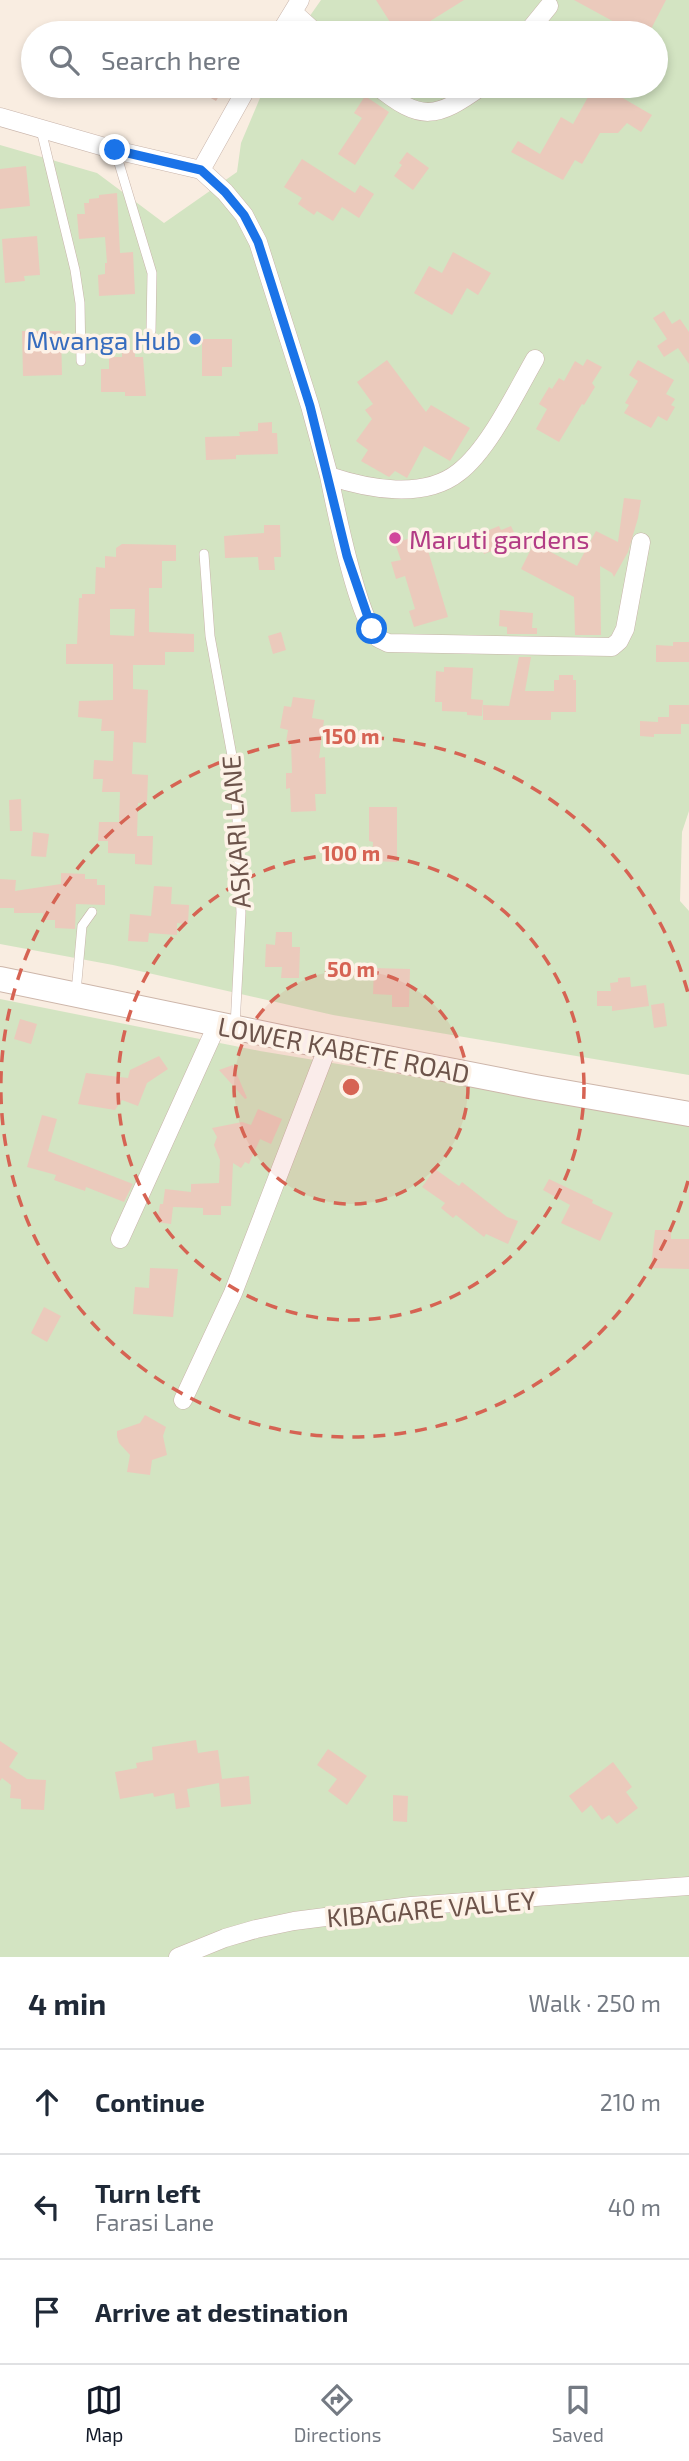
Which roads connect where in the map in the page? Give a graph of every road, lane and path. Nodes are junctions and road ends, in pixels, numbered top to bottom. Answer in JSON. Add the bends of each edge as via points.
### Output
{"nodes":[{"id":1,"x":549,"y":5,"type":"dead end"},
{"id":2,"x":296,"y":6,"type":"edge"},
{"id":3,"x":307,"y":21,"type":"edge"},
{"id":4,"x":536,"y":21,"type":"edge"},
{"id":5,"x":241,"y":98,"type":"edge"},
{"id":6,"x":394,"y":98,"type":"edge"},
{"id":7,"x":465,"y":98,"type":"edge"},
{"id":8,"x":0,"y":117,"type":"edge"},
{"id":9,"x":40,"y":128,"type":"junction"},
{"id":10,"x":115,"y":150,"type":"junction"},
{"id":11,"x":201,"y":170,"type":"junction"},
{"id":12,"x":151,"y":331,"type":"dead end"},
{"id":13,"x":535,"y":359,"type":"dead end"},
{"id":14,"x":81,"y":361,"type":"dead end"},
{"id":15,"x":329,"y":476,"type":"junction"},
{"id":16,"x":641,"y":542,"type":"dead end"},
{"id":17,"x":204,"y":554,"type":"dead end"},
{"id":18,"x":92,"y":912,"type":"dead end"},
{"id":19,"x":0,"y":979,"type":"edge"},
{"id":20,"x":76,"y":994,"type":"junction"},
{"id":21,"x":226,"y":1026,"type":"junction"},
{"id":22,"x":328,"y":1046,"type":"junction"},
{"id":23,"x":689,"y":1114,"type":"edge"},
{"id":24,"x":120,"y":1239,"type":"dead end"},
{"id":25,"x":183,"y":1400,"type":"dead end"},
{"id":26,"x":689,"y":1886,"type":"edge"},
{"id":27,"x":178,"y":1957,"type":"edge"}],
"edges":[{"from":1,"to":4,"type":"street"},
{"from":2,"to":3,"type":"street"},
{"from":5,"to":11,"type":"street"},
{"from":6,"to":7,"type":"street","via":[[423,113]]},
{"from":8,"to":9,"type":"street"},
{"from":9,"to":10,"type":"street"},
{"from":9,"to":14,"type":"lane","via":[[77,279]]},
{"from":10,"to":11,"type":"street"},
{"from":10,"to":12,"type":"lane","via":[[152,273]]},
{"from":11,"to":15,"type":"street","via":[[244,215],[258,242]]},
{"from":13,"to":15,"type":"street","via":[[484,442],[450,478],[394,489],[355,485]]},
{"from":15,"to":16,"type":"street","via":[[367,620],[378,638],[388,643],[612,646],[625,629]]},
{"from":17,"to":21,"type":"lane","name":"ASKARI LANE","via":[[210,636],[235,772],[241,913]]},
{"from":18,"to":20,"type":"lane","via":[[82,926]]},
{"from":19,"to":20,"type":"main road","name":"LOWER KABETE ROAD"},
{"from":20,"to":21,"type":"main road","name":"LOWER KABETE ROAD"},
{"from":21,"to":22,"type":"main road","name":"LOWER KABETE ROAD"},
{"from":21,"to":24,"type":"street"},
{"from":22,"to":23,"type":"main road","name":"LOWER KABETE ROAD"},
{"from":22,"to":25,"type":"street","via":[[233,1293]]},
{"from":26,"to":27,"type":"street","name":"KIBAGARE VALLEY","via":[[411,1906],[294,1921],[225,1938]]}]}
